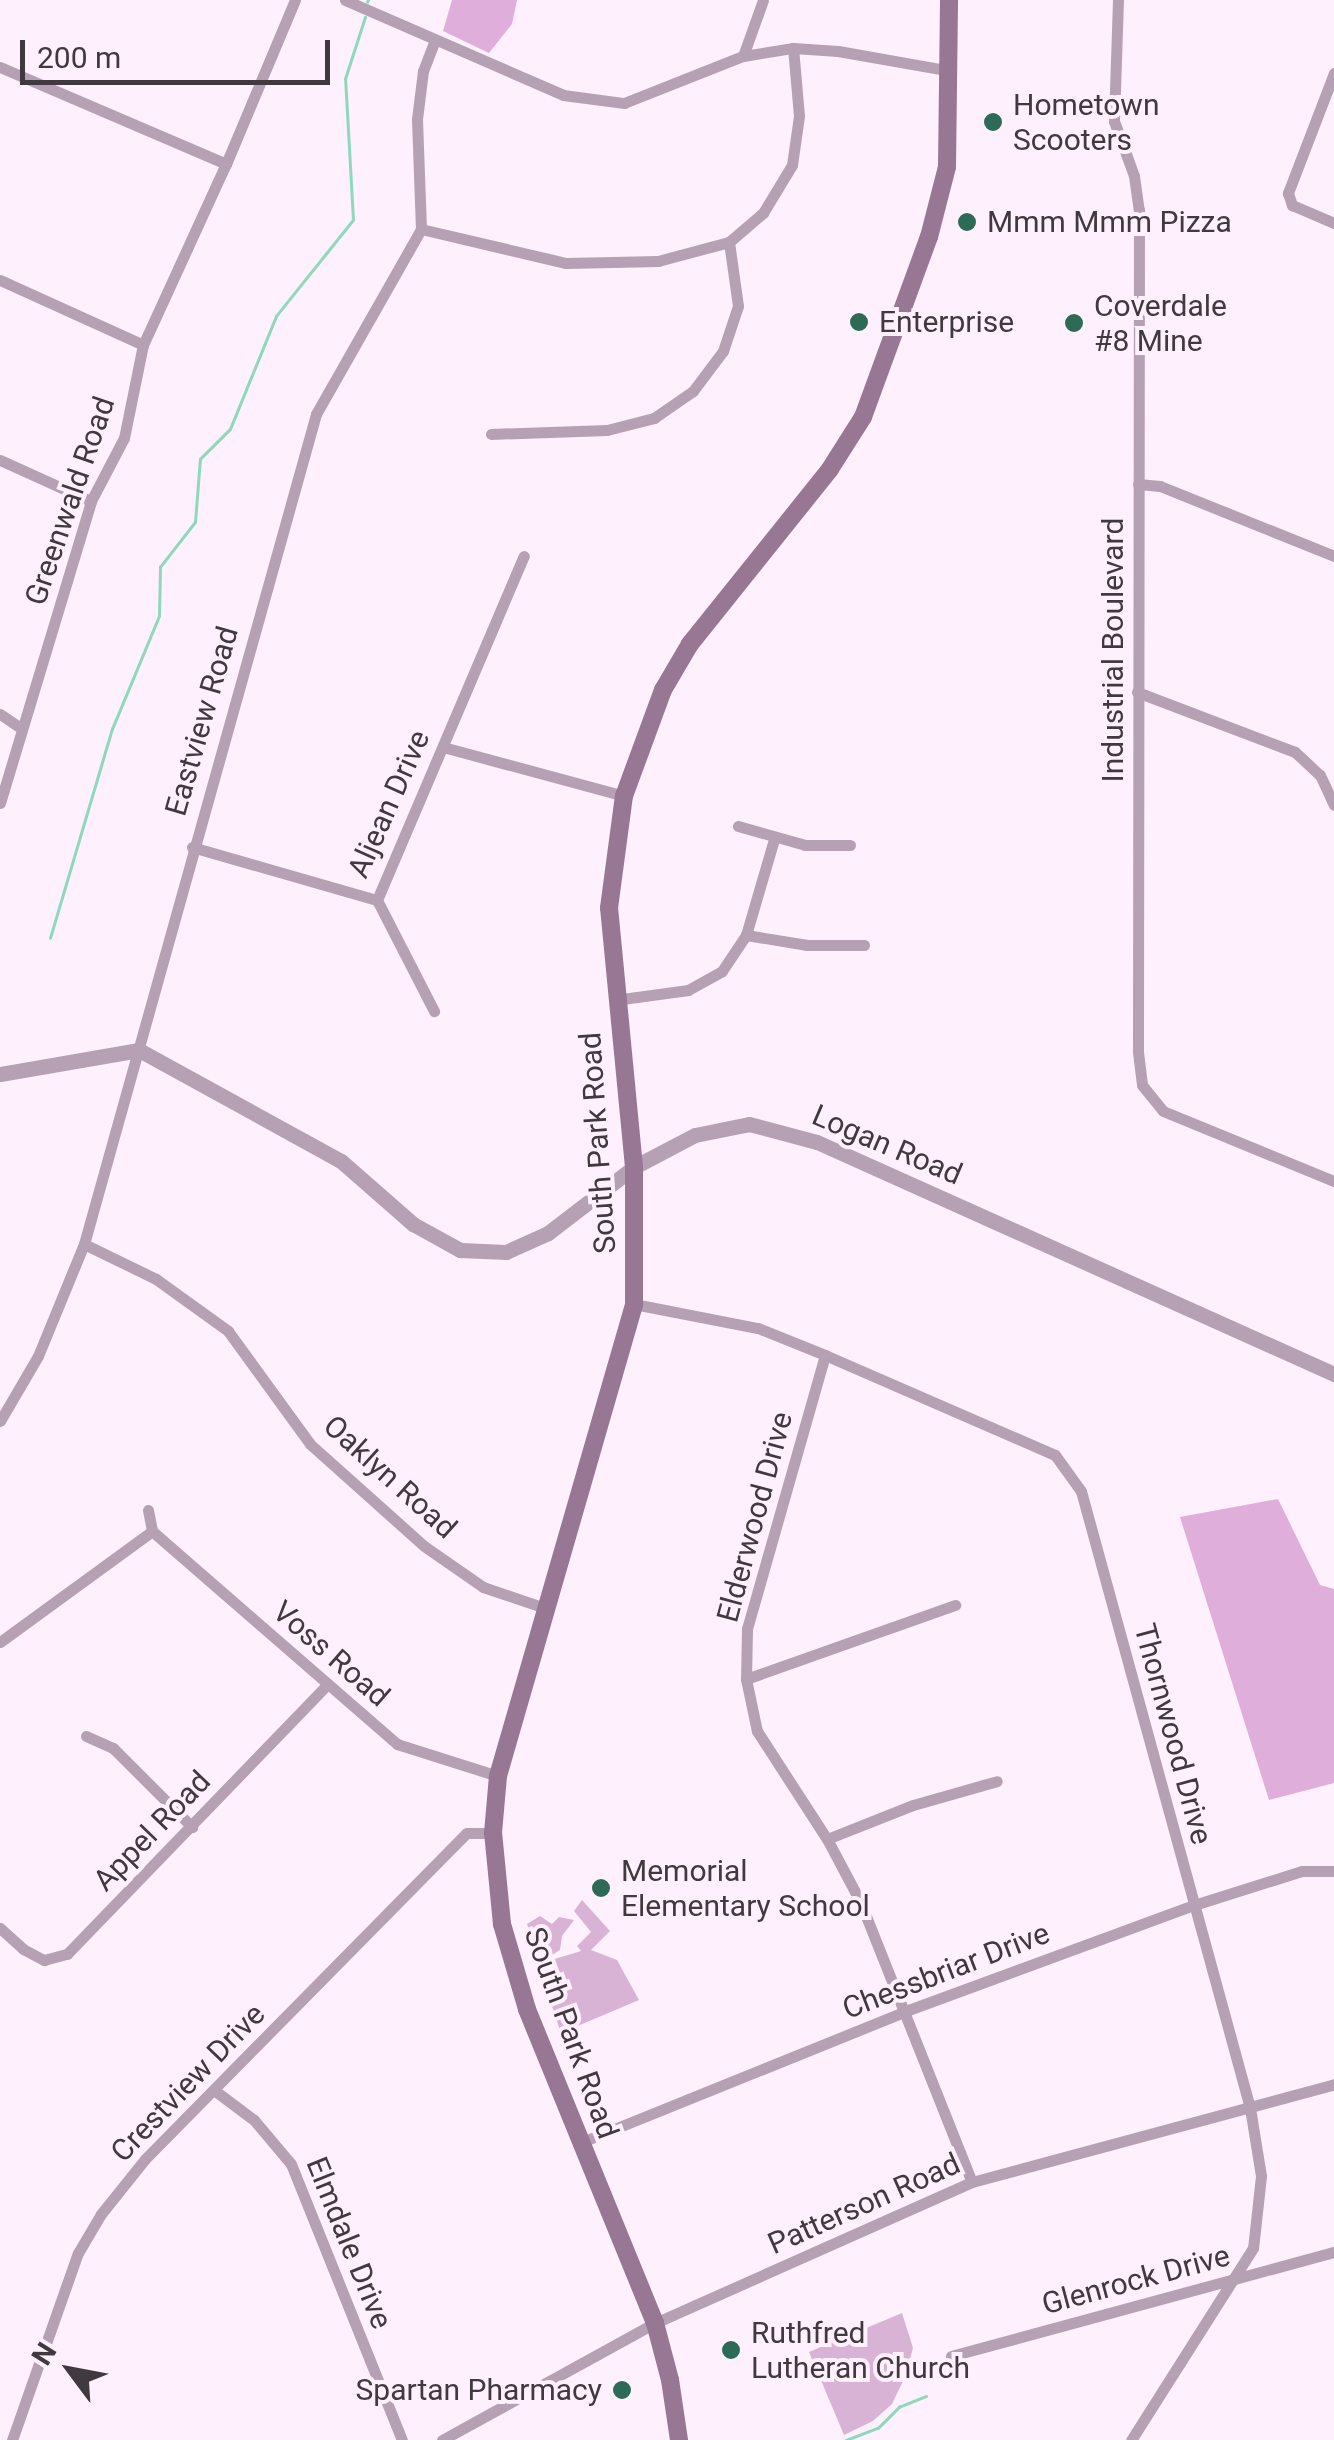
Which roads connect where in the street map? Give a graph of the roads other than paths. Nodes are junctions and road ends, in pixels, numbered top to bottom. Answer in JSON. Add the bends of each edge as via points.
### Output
{"nodes":[{"id":1,"x":294,"y":0,"type":"edge"},
{"id":2,"x":345,"y":0,"type":"edge"},
{"id":3,"x":763,"y":0,"type":"edge"},
{"id":4,"x":949,"y":0,"type":"edge"},
{"id":5,"x":1118,"y":0,"type":"edge"},
{"id":6,"x":435,"y":40,"type":"junction"},
{"id":7,"x":793,"y":48,"type":"junction"},
{"id":8,"x":743,"y":56,"type":"junction"},
{"id":9,"x":0,"y":67,"type":"edge"},
{"id":10,"x":946,"y":70,"type":"junction"},
{"id":11,"x":1334,"y":73,"type":"edge"},
{"id":12,"x":226,"y":164,"type":"junction"},
{"id":13,"x":1334,"y":223,"type":"edge"},
{"id":14,"x":421,"y":228,"type":"junction"},
{"id":15,"x":729,"y":242,"type":"junction"},
{"id":16,"x":0,"y":280,"type":"edge"},
{"id":17,"x":143,"y":345,"type":"junction"},
{"id":18,"x":491,"y":434,"type":"dead end"},
{"id":19,"x":0,"y":460,"type":"edge"},
{"id":20,"x":1138,"y":484,"type":"junction"},
{"id":21,"x":92,"y":501,"type":"junction"},
{"id":22,"x":524,"y":556,"type":"dead end"},
{"id":23,"x":1334,"y":556,"type":"edge"},
{"id":24,"x":1137,"y":692,"type":"junction"},
{"id":25,"x":0,"y":714,"type":"edge"},
{"id":26,"x":21,"y":728,"type":"junction"},
{"id":27,"x":443,"y":747,"type":"junction"},
{"id":28,"x":624,"y":796,"type":"junction"},
{"id":29,"x":0,"y":802,"type":"edge"},
{"id":30,"x":1334,"y":805,"type":"edge"},
{"id":31,"x":738,"y":826,"type":"dead end"},
{"id":32,"x":774,"y":838,"type":"junction"},
{"id":33,"x":850,"y":846,"type":"dead end"},
{"id":34,"x":192,"y":847,"type":"junction"},
{"id":35,"x":377,"y":900,"type":"junction"},
{"id":36,"x":746,"y":935,"type":"junction"},
{"id":37,"x":864,"y":945,"type":"dead end"},
{"id":38,"x":616,"y":1000,"type":"junction"},
{"id":39,"x":434,"y":1012,"type":"dead end"},
{"id":40,"x":139,"y":1050,"type":"junction"},
{"id":41,"x":0,"y":1074,"type":"edge"},
{"id":42,"x":634,"y":1167,"type":"junction"},
{"id":43,"x":1334,"y":1181,"type":"edge"},
{"id":44,"x":84,"y":1244,"type":"junction"},
{"id":45,"x":634,"y":1304,"type":"junction"},
{"id":46,"x":825,"y":1356,"type":"junction"},
{"id":47,"x":1334,"y":1374,"type":"edge"},
{"id":48,"x":0,"y":1421,"type":"edge"},
{"id":49,"x":148,"y":1510,"type":"dead end"},
{"id":50,"x":152,"y":1532,"type":"junction"},
{"id":51,"x":955,"y":1605,"type":"dead end"},
{"id":52,"x":546,"y":1608,"type":"junction"},
{"id":53,"x":0,"y":1642,"type":"edge"},
{"id":54,"x":746,"y":1678,"type":"junction"},
{"id":55,"x":326,"y":1685,"type":"junction"},
{"id":56,"x":86,"y":1736,"type":"dead end"},
{"id":57,"x":498,"y":1776,"type":"junction"},
{"id":58,"x":998,"y":1782,"type":"dead end"},
{"id":59,"x":192,"y":1827,"type":"junction"},
{"id":60,"x":493,"y":1833,"type":"junction"},
{"id":61,"x":827,"y":1839,"type":"junction"},
{"id":62,"x":1334,"y":1871,"type":"edge"},
{"id":63,"x":1194,"y":1905,"type":"junction"},
{"id":64,"x":0,"y":1928,"type":"edge"},
{"id":65,"x":904,"y":2012,"type":"junction"},
{"id":66,"x":1334,"y":2084,"type":"edge"},
{"id":67,"x":214,"y":2090,"type":"junction"},
{"id":68,"x":1250,"y":2108,"type":"junction"},
{"id":69,"x":582,"y":2142,"type":"junction"},
{"id":70,"x":972,"y":2182,"type":"junction"},
{"id":71,"x":1334,"y":2252,"type":"edge"},
{"id":72,"x":1230,"y":2281,"type":"junction"},
{"id":73,"x":655,"y":2323,"type":"junction"},
{"id":74,"x":951,"y":2356,"type":"dead end"},
{"id":75,"x":12,"y":2440,"type":"edge"},
{"id":76,"x":402,"y":2440,"type":"edge"},
{"id":77,"x":442,"y":2440,"type":"edge"},
{"id":78,"x":679,"y":2440,"type":"edge"},
{"id":79,"x":1131,"y":2440,"type":"edge"}],
"edges":[{"from":1,"to":12,"type":"street","name":"Greenwald Road"},
{"from":2,"to":6,"type":"street"},
{"from":3,"to":8,"type":"street"},
{"from":4,"to":10,"type":"main road","name":"South Park Road"},
{"from":5,"to":20,"type":"street","name":"Industrial Boulevard","via":[[1114,121],[1139,210]]},
{"from":6,"to":8,"type":"street","via":[[563,95],[624,103]]},
{"from":6,"to":14,"type":"street","via":[[417,119]]},
{"from":7,"to":8,"type":"street"},
{"from":7,"to":10,"type":"street"},
{"from":7,"to":15,"type":"street","via":[[799,116],[792,165],[763,212]]},
{"from":9,"to":12,"type":"street"},
{"from":10,"to":28,"type":"main road","name":"South Park Road","via":[[951,119],[930,237],[862,417],[830,468],[690,644],[662,690]]},
{"from":11,"to":13,"type":"street","via":[[1289,184],[1289,199],[1299,209]]},
{"from":12,"to":17,"type":"street","name":"Greenwald Road"},
{"from":14,"to":15,"type":"street","via":[[566,263],[658,261]]},
{"from":14,"to":34,"type":"street","name":"Eastview Road","via":[[316,414]]},
{"from":15,"to":18,"type":"street","via":[[738,306],[722,352],[694,391],[654,418],[607,430]]},
{"from":16,"to":17,"type":"street"},
{"from":17,"to":21,"type":"street","name":"Greenwald Road","via":[[124,438]]},
{"from":19,"to":21,"type":"street"},
{"from":20,"to":23,"type":"street","via":[[1160,486]]},
{"from":20,"to":24,"type":"street","name":"Industrial Boulevard"},
{"from":21,"to":26,"type":"street","name":"Greenwald Road"},
{"from":22,"to":27,"type":"street","name":"Aljean Drive"},
{"from":24,"to":30,"type":"street","via":[[1295,752],[1320,776]]},
{"from":24,"to":43,"type":"street","name":"Industrial Boulevard","via":[[1142,1085],[1163,1111]]},
{"from":25,"to":26,"type":"street"},
{"from":26,"to":29,"type":"street","name":"Greenwald Road"},
{"from":27,"to":28,"type":"street"},
{"from":27,"to":35,"type":"street","name":"Aljean Drive"},
{"from":28,"to":38,"type":"main road","name":"South Park Road","via":[[609,908]]},
{"from":31,"to":32,"type":"street"},
{"from":32,"to":33,"type":"street"},
{"from":32,"to":36,"type":"street"},
{"from":34,"to":35,"type":"street","name":"Aljean Drive"},
{"from":34,"to":40,"type":"street","name":"Eastview Road"},
{"from":35,"to":39,"type":"street"},
{"from":36,"to":37,"type":"street","via":[[807,946]]},
{"from":36,"to":38,"type":"street","via":[[722,970],[688,990]]},
{"from":38,"to":42,"type":"main road","name":"South Park Road"},
{"from":40,"to":41,"type":"street"},
{"from":40,"to":42,"type":"street","name":"Logan Road","via":[[341,1161],[412,1224],[460,1250],[506,1252],[548,1233]]},
{"from":40,"to":44,"type":"street","name":"Eastview Road"},
{"from":42,"to":45,"type":"main road","name":"South Park Road"},
{"from":42,"to":47,"type":"street","name":"Logan Road","via":[[694,1135],[749,1124],[817,1142]]},
{"from":44,"to":48,"type":"street","name":"Eastview Road","via":[[38,1356]]},
{"from":44,"to":52,"type":"street","name":"Oaklyn Road","via":[[156,1279],[228,1331],[310,1444],[424,1546],[483,1587]]},
{"from":45,"to":46,"type":"street","name":"Thornwood Drive","via":[[758,1328]]},
{"from":45,"to":52,"type":"main road","name":"South Park Road"},
{"from":46,"to":54,"type":"street","name":"Elderwood Drive","via":[[748,1629]]},
{"from":46,"to":63,"type":"street","name":"Thornwood Drive","via":[[1055,1455],[1081,1491]]},
{"from":49,"to":50,"type":"street"},
{"from":50,"to":53,"type":"street"},
{"from":50,"to":55,"type":"street","name":"Voss Road"},
{"from":51,"to":54,"type":"street"},
{"from":52,"to":57,"type":"main road","name":"South Park Road"},
{"from":54,"to":61,"type":"street","name":"Elderwood Drive","via":[[757,1731]]},
{"from":55,"to":57,"type":"street","name":"Voss Road","via":[[397,1744]]},
{"from":55,"to":59,"type":"street","name":"Appel Road"},
{"from":56,"to":59,"type":"street","via":[[113,1748]]},
{"from":57,"to":60,"type":"main road","name":"South Park Road"},
{"from":58,"to":61,"type":"street","via":[[913,1805]]},
{"from":59,"to":64,"type":"street","name":"Appel Road","via":[[67,1954],[44,1960]]},
{"from":60,"to":67,"type":"street","name":"Crestview Drive","via":[[467,1833]]},
{"from":60,"to":69,"type":"main road","name":"South Park Road","via":[[502,1924],[527,2009]]},
{"from":61,"to":65,"type":"street","name":"Elderwood Drive","via":[[860,1900]]},
{"from":62,"to":63,"type":"street","name":"Chessbriar Drive","via":[[1302,1872]]},
{"from":63,"to":65,"type":"street","name":"Chessbriar Drive"},
{"from":63,"to":68,"type":"street","name":"Thornwood Drive"},
{"from":65,"to":69,"type":"street","name":"Chessbriar Drive"},
{"from":65,"to":70,"type":"street","name":"Elderwood Drive"},
{"from":66,"to":68,"type":"street","name":"Patterson Road"},
{"from":67,"to":75,"type":"street","name":"Crestview Drive","via":[[145,2159],[78,2253]]},
{"from":67,"to":76,"type":"street","name":"Elmdale Drive","via":[[254,2120],[291,2164]]},
{"from":68,"to":70,"type":"street","name":"Patterson Road"},
{"from":68,"to":72,"type":"street","name":"Thornwood Drive","via":[[1261,2176],[1257,2240]]},
{"from":69,"to":73,"type":"main road","name":"South Park Road"},
{"from":70,"to":73,"type":"street","name":"Patterson Road"},
{"from":71,"to":72,"type":"street","name":"Glenrock Drive"},
{"from":72,"to":74,"type":"street","name":"Glenrock Drive"},
{"from":72,"to":79,"type":"street","name":"Thornwood Drive"},
{"from":73,"to":77,"type":"street","name":"Patterson Road"},
{"from":73,"to":78,"type":"main road","name":"South Park Road"}]}
